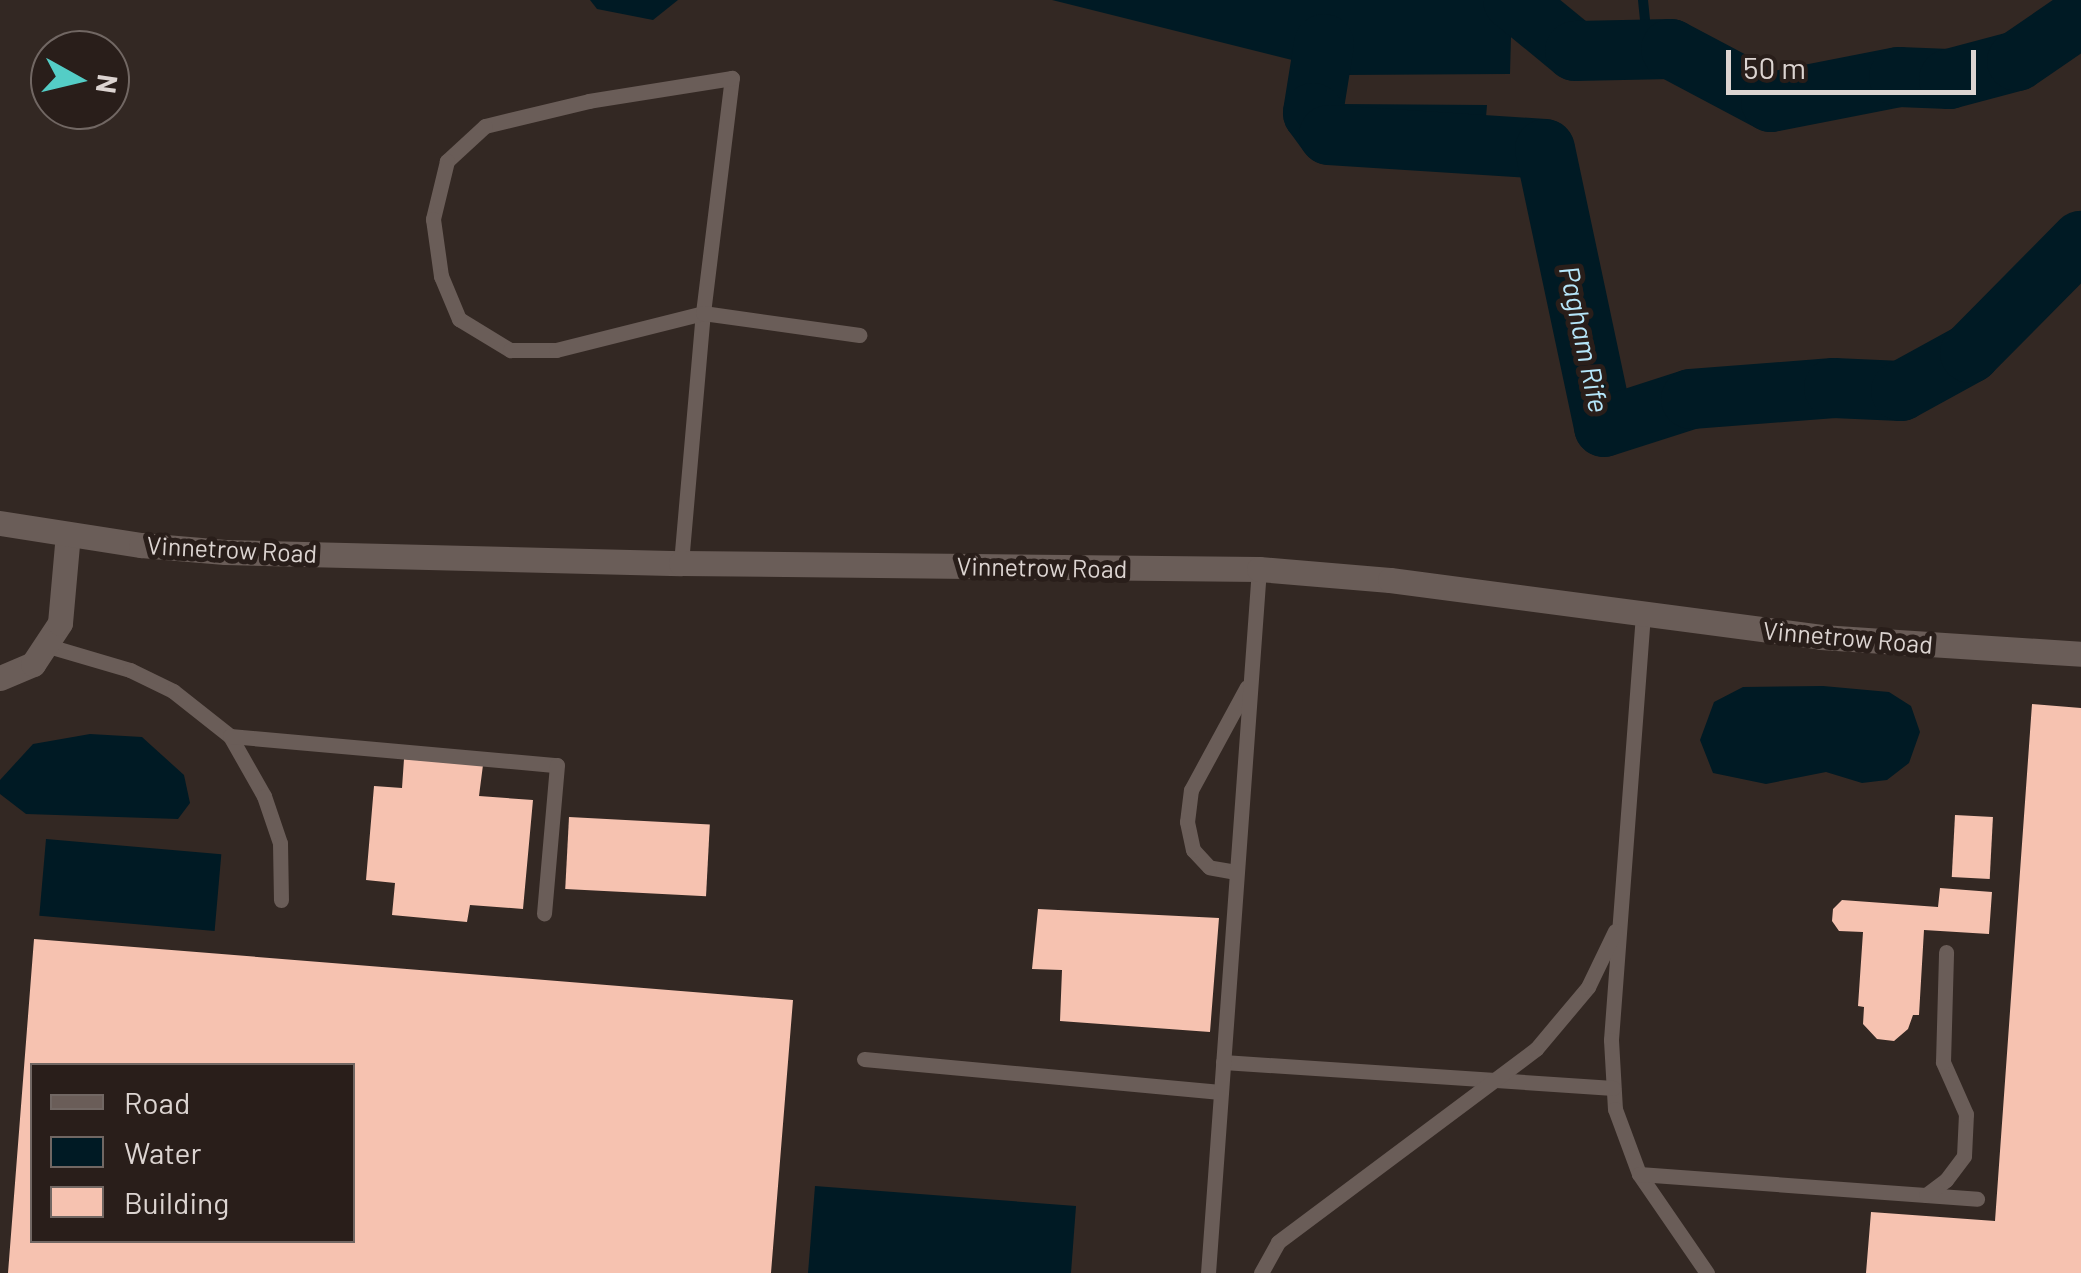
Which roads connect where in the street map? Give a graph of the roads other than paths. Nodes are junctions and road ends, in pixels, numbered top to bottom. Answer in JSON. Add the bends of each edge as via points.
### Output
{"nodes":[{"id":1,"x":703,"y":313,"type":"junction"},
{"id":2,"x":859,"y":335,"type":"dead end"},
{"id":3,"x":0,"y":523,"type":"edge"},
{"id":4,"x":68,"y":534,"type":"junction"},
{"id":5,"x":681,"y":563,"type":"junction"},
{"id":6,"x":1259,"y":569,"type":"junction"},
{"id":7,"x":1643,"y":614,"type":"junction"},
{"id":8,"x":46,"y":645,"type":"junction"},
{"id":9,"x":2081,"y":654,"type":"edge"},
{"id":10,"x":0,"y":678,"type":"edge"},
{"id":11,"x":1249,"y":684,"type":"junction"},
{"id":12,"x":230,"y":736,"type":"junction"},
{"id":13,"x":1236,"y":872,"type":"junction"},
{"id":14,"x":281,"y":900,"type":"dead end"},
{"id":15,"x":544,"y":914,"type":"dead end"},
{"id":16,"x":1620,"y":920,"type":"junction"},
{"id":17,"x":1946,"y":952,"type":"dead end"},
{"id":18,"x":864,"y":1060,"type":"dead end"},
{"id":19,"x":1223,"y":1062,"type":"junction"},
{"id":20,"x":1499,"y":1078,"type":"junction"},
{"id":21,"x":1614,"y":1088,"type":"junction"},
{"id":22,"x":1220,"y":1092,"type":"junction"},
{"id":23,"x":1639,"y":1174,"type":"junction"},
{"id":24,"x":1926,"y":1195,"type":"junction"},
{"id":25,"x":1976,"y":1199,"type":"dead end"},
{"id":26,"x":1208,"y":1273,"type":"edge"},
{"id":27,"x":1261,"y":1273,"type":"edge"},
{"id":28,"x":1707,"y":1273,"type":"edge"}],
"edges":[{"from":1,"to":1,"type":"lane","via":[[556,350],[510,350],[459,319],[441,276],[433,220],[447,161],[485,126],[732,78]]},
{"from":1,"to":2,"type":"lane"},
{"from":1,"to":5,"type":"lane"},
{"from":3,"to":4,"type":"street","name":"Vinnetrow Road"},
{"from":4,"to":5,"type":"street","name":"Vinnetrow Road","via":[[225,552]]},
{"from":4,"to":8,"type":"street","via":[[60,623]]},
{"from":5,"to":6,"type":"street","name":"Vinnetrow Road"},
{"from":6,"to":7,"type":"street","name":"Vinnetrow Road"},
{"from":6,"to":11,"type":"lane"},
{"from":7,"to":9,"type":"street","name":"Vinnetrow Road","via":[[1820,637]]},
{"from":7,"to":16,"type":"lane"},
{"from":8,"to":10,"type":"street","via":[[33,664]]},
{"from":8,"to":12,"type":"lane","via":[[130,670]]},
{"from":11,"to":13,"type":"lane"},
{"from":11,"to":13,"type":"lane","via":[[1191,790],[1187,822],[1194,850],[1209,867]]},
{"from":12,"to":14,"type":"lane","via":[[264,796],[280,843]]},
{"from":12,"to":15,"type":"lane","via":[[557,765]]},
{"from":13,"to":19,"type":"lane"},
{"from":16,"to":20,"type":"lane","via":[[1588,987],[1536,1049]]},
{"from":16,"to":21,"type":"lane"},
{"from":17,"to":24,"type":"lane","via":[[1943,1062],[1966,1114],[1964,1156]]},
{"from":18,"to":22,"type":"lane"},
{"from":19,"to":20,"type":"lane"},
{"from":19,"to":22,"type":"lane"},
{"from":20,"to":21,"type":"lane"},
{"from":20,"to":27,"type":"lane","via":[[1278,1242]]},
{"from":21,"to":23,"type":"lane","via":[[1614,1109]]},
{"from":22,"to":26,"type":"lane"},
{"from":23,"to":24,"type":"lane"},
{"from":23,"to":28,"type":"lane"},
{"from":24,"to":25,"type":"lane"}]}
